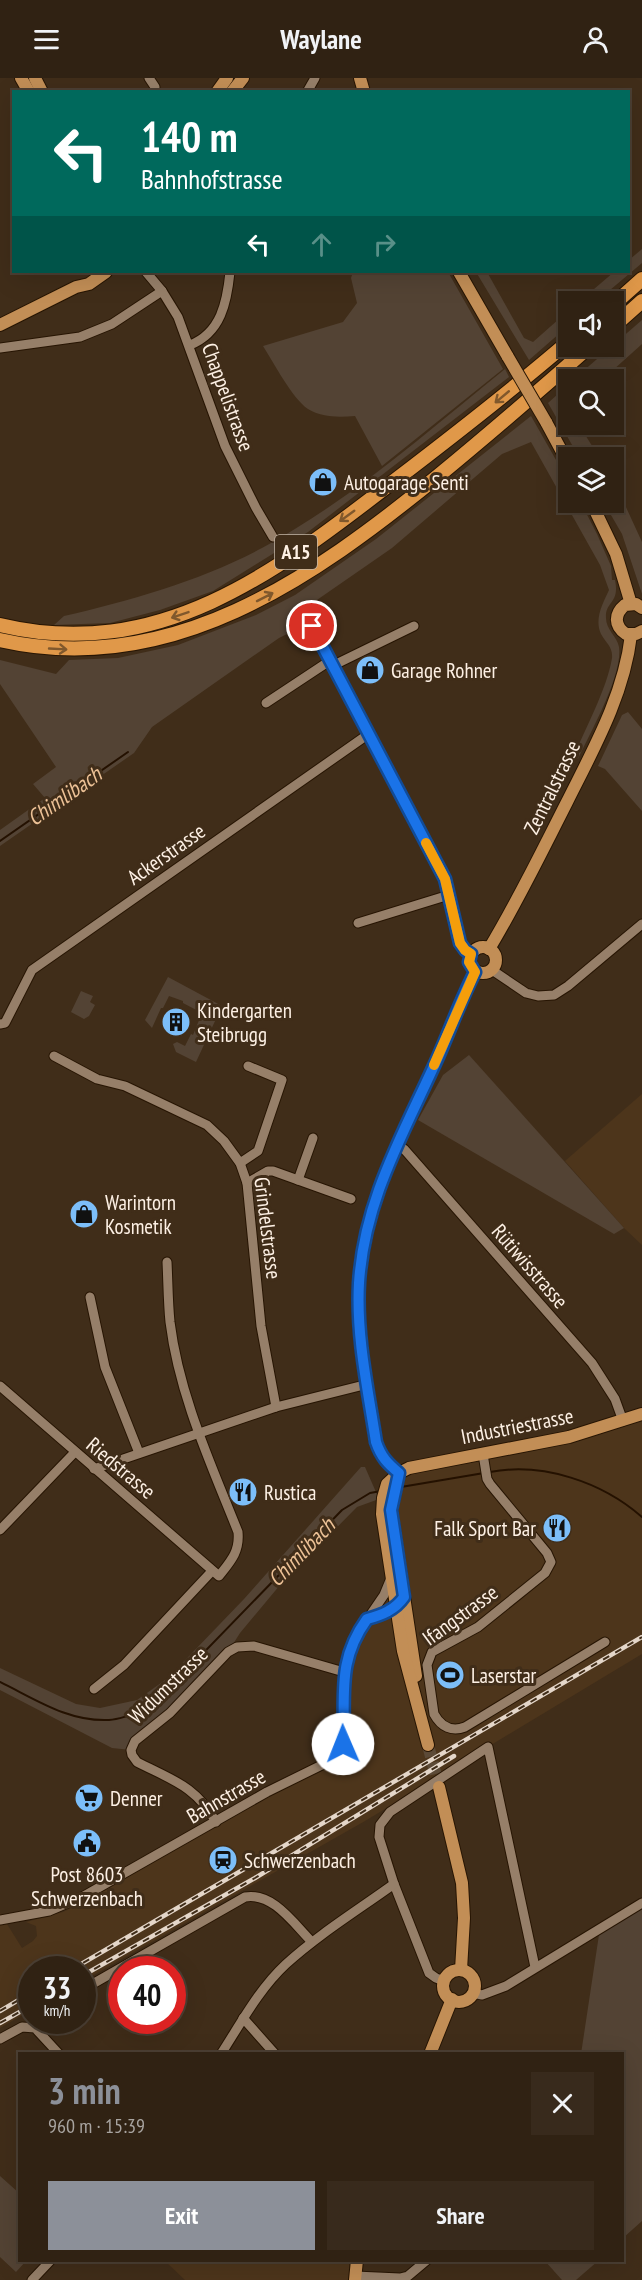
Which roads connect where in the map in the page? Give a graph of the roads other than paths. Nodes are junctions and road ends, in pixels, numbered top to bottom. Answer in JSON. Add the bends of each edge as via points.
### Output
{"nodes":[{"id":1,"x":243,"y":78,"type":"edge"},
{"id":2,"x":234,"y":90,"type":"edge"},
{"id":3,"x":93,"y":273,"type":"edge"},
{"id":4,"x":105,"y":273,"type":"edge"},
{"id":5,"x":147,"y":273,"type":"edge"},
{"id":6,"x":230,"y":273,"type":"edge"},
{"id":7,"x":460,"y":273,"type":"edge"},
{"id":8,"x":642,"y":279,"type":"edge"},
{"id":9,"x":76,"y":288,"type":"junction"},
{"id":10,"x":162,"y":291,"type":"junction"},
{"id":11,"x":624,"y":295,"type":"edge"},
{"id":12,"x":642,"y":301,"type":"edge"},
{"id":13,"x":624,"y":317,"type":"edge"},
{"id":14,"x":0,"y":325,"type":"edge"},
{"id":15,"x":190,"y":345,"type":"junction"},
{"id":16,"x":0,"y":348,"type":"edge"},
{"id":17,"x":558,"y":350,"type":"edge"},
{"id":18,"x":577,"y":357,"type":"edge"},
{"id":19,"x":559,"y":447,"type":"edge"},
{"id":20,"x":596,"y":513,"type":"edge"},
{"id":21,"x":273,"y":537,"type":"dead end"},
{"id":22,"x":636,"y":606,"type":"edge"},
{"id":23,"x":0,"y":624,"type":"edge"},
{"id":24,"x":312,"y":626,"type":"dead end"},
{"id":25,"x":414,"y":626,"type":"dead end"},
{"id":26,"x":637,"y":633,"type":"edge"},
{"id":27,"x":0,"y":640,"type":"edge"},
{"id":28,"x":333,"y":663,"type":"junction"},
{"id":29,"x":266,"y":703,"type":"dead end"},
{"id":30,"x":370,"y":733,"type":"junction"},
{"id":31,"x":449,"y":895,"type":"junction"},
{"id":32,"x":358,"y":923,"type":"dead end"},
{"id":33,"x":642,"y":924,"type":"edge"},
{"id":34,"x":489,"y":949,"type":"junction"},
{"id":35,"x":471,"y":954,"type":"junction"},
{"id":36,"x":492,"y":970,"type":"junction"},
{"id":37,"x":475,"y":972,"type":"junction"},
{"id":38,"x":5,"y":1026,"type":"edge"},
{"id":39,"x":54,"y":1056,"type":"dead end"},
{"id":40,"x":248,"y":1066,"type":"dead end"},
{"id":41,"x":313,"y":1138,"type":"dead end"},
{"id":42,"x":396,"y":1144,"type":"junction"},
{"id":43,"x":240,"y":1163,"type":"junction"},
{"id":44,"x":298,"y":1180,"type":"junction"},
{"id":45,"x":247,"y":1183,"type":"junction"},
{"id":46,"x":351,"y":1199,"type":"dead end"},
{"id":47,"x":167,"y":1262,"type":"dead end"},
{"id":48,"x":90,"y":1297,"type":"dead end"},
{"id":49,"x":368,"y":1383,"type":"junction"},
{"id":50,"x":0,"y":1386,"type":"edge"},
{"id":51,"x":276,"y":1407,"type":"junction"},
{"id":52,"x":642,"y":1414,"type":"edge"},
{"id":53,"x":624,"y":1421,"type":"junction"},
{"id":54,"x":199,"y":1434,"type":"junction"},
{"id":55,"x":75,"y":1452,"type":"junction"},
{"id":56,"x":139,"y":1453,"type":"junction"},
{"id":57,"x":483,"y":1459,"type":"junction"},
{"id":58,"x":94,"y":1469,"type":"junction"},
{"id":59,"x":392,"y":1487,"type":"junction"},
{"id":60,"x":0,"y":1530,"type":"edge"},
{"id":61,"x":215,"y":1574,"type":"junction"},
{"id":62,"x":392,"y":1578,"type":"junction"},
{"id":63,"x":376,"y":1605,"type":"junction"},
{"id":64,"x":402,"y":1605,"type":"junction"},
{"id":65,"x":383,"y":1615,"type":"junction"},
{"id":66,"x":367,"y":1619,"type":"junction"},
{"id":67,"x":400,"y":1632,"type":"junction"},
{"id":68,"x":605,"y":1642,"type":"dead end"},
{"id":69,"x":344,"y":1672,"type":"junction"},
{"id":70,"x":94,"y":1689,"type":"dead end"},
{"id":71,"x":417,"y":1698,"type":"junction"},
{"id":72,"x":428,"y":1745,"type":"tunnel mouth"},
{"id":73,"x":439,"y":1787,"type":"tunnel mouth"},
{"id":74,"x":216,"y":1822,"type":"junction"},
{"id":75,"x":394,"y":1884,"type":"junction"},
{"id":76,"x":642,"y":1903,"type":"edge"},
{"id":77,"x":2,"y":1917,"type":"edge"},
{"id":78,"x":312,"y":1942,"type":"junction"},
{"id":79,"x":535,"y":1967,"type":"junction"},
{"id":80,"x":461,"y":1970,"type":"junction"},
{"id":81,"x":444,"y":1981,"type":"junction"},
{"id":82,"x":96,"y":1982,"type":"edge"},
{"id":83,"x":473,"y":1993,"type":"junction"},
{"id":84,"x":452,"y":1999,"type":"junction"},
{"id":85,"x":243,"y":2018,"type":"junction"},
{"id":86,"x":18,"y":2029,"type":"edge"},
{"id":87,"x":44,"y":2034,"type":"edge"},
{"id":88,"x":0,"y":2039,"type":"edge"},
{"id":89,"x":58,"y":2052,"type":"edge"},
{"id":90,"x":222,"y":2052,"type":"edge"},
{"id":91,"x":273,"y":2052,"type":"edge"},
{"id":92,"x":431,"y":2052,"type":"edge"},
{"id":93,"x":49,"y":2262,"type":"edge"},
{"id":94,"x":357,"y":2262,"type":"edge"},
{"id":95,"x":425,"y":2262,"type":"edge"},
{"id":96,"x":355,"y":2278,"type":"edge"},
{"id":97,"x":33,"y":2280,"type":"edge"}],
"edges":[{"from":1,"to":2,"type":"main road"},
{"from":3,"to":9,"type":"main road"},
{"from":4,"to":9,"type":"main road"},
{"from":5,"to":10,"type":"street","name":"Chappelistrasse"},
{"from":6,"to":15,"type":"street","via":[[221,315],[207,337]]},
{"from":7,"to":19,"type":"main road","bridge":true},
{"from":8,"to":11,"type":"highway"},
{"from":9,"to":14,"type":"main road"},
{"from":10,"to":15,"type":"street","name":"Chappelistrasse"},
{"from":10,"to":16,"type":"street","via":[[112,324],[80,337]]},
{"from":12,"to":13,"type":"highway"},
{"from":15,"to":21,"type":"street","name":"Chappelistrasse","via":[[225,446]]},
{"from":17,"to":23,"type":"highway","number":"A15","one_way":true,"via":[[365,503],[274,567],[223,597],[171,619],[117,631],[59,634]]},
{"from":27,"to":18,"type":"highway","number":"A15","one_way":true,"via":[[70,649],[126,646],[182,632],[263,598],[322,564],[392,513]]},
{"from":20,"to":22,"type":"main road"},
{"from":22,"to":26,"type":"main road","via":[[620,609],[616,620],[621,630]]},
{"from":24,"to":28,"type":"street"},
{"from":25,"to":28,"type":"street"},
{"from":26,"to":34,"type":"main road","name":"Zentralstrasse","via":[[617,697]]},
{"from":28,"to":29,"type":"street"},
{"from":28,"to":30,"type":"street"},
{"from":30,"to":31,"type":"street","via":[[445,879]]},
{"from":30,"to":38,"type":"street","name":"Ackerstrasse","via":[[32,970]]},
{"from":31,"to":32,"type":"street"},
{"from":31,"to":35,"type":"street","via":[[460,943]]},
{"from":33,"to":36,"type":"street","via":[[554,995],[526,993]]},
{"from":34,"to":35,"type":"main road","via":[[479,948]]},
{"from":34,"to":36,"type":"main road","via":[[496,961]]},
{"from":35,"to":37,"type":"main road","via":[[469,962]]},
{"from":36,"to":37,"type":"main road"},
{"from":37,"to":42,"type":"main road"},
{"from":39,"to":43,"type":"street","name":"Grindelstrasse","via":[[207,1125]]},
{"from":40,"to":43,"type":"street","via":[[282,1080],[258,1151]]},
{"from":41,"to":44,"type":"street"},
{"from":42,"to":49,"type":"main road","via":[[373,1206],[359,1283]]},
{"from":42,"to":53,"type":"street","name":"Rütiwisstrasse","via":[[592,1364]]},
{"from":43,"to":45,"type":"street","name":"Grindelstrasse"},
{"from":44,"to":45,"type":"street","via":[[268,1171]]},
{"from":44,"to":46,"type":"street"},
{"from":45,"to":51,"type":"street","name":"Grindelstrasse","via":[[261,1326]]},
{"from":47,"to":54,"type":"street","via":[[172,1334]]},
{"from":48,"to":56,"type":"street","via":[[105,1367]]},
{"from":49,"to":51,"type":"street"},
{"from":49,"to":59,"type":"main road","via":[[376,1442]]},
{"from":50,"to":55,"type":"street","name":"Riedstrasse"},
{"from":51,"to":54,"type":"street"},
{"from":52,"to":53,"type":"main road","name":"Industriestrasse"},
{"from":53,"to":57,"type":"main road","name":"Industriestrasse"},
{"from":54,"to":56,"type":"street"},
{"from":54,"to":61,"type":"street","via":[[238,1532],[234,1558]]},
{"from":55,"to":58,"type":"street","name":"Riedstrasse"},
{"from":55,"to":60,"type":"street"},
{"from":56,"to":58,"type":"street"},
{"from":57,"to":59,"type":"main road","name":"Industriestrasse","via":[[413,1467]]},
{"from":57,"to":68,"type":"street","name":"Ifangstrasse","via":[[487,1479],[551,1562],[545,1573],[478,1627],[432,1652],[427,1665],[437,1720],[447,1728],[465,1727]]},
{"from":58,"to":61,"type":"street","name":"Riedstrasse"},
{"from":59,"to":62,"type":"main road","via":[[382,1514]]},
{"from":59,"to":64,"type":"main road"},
{"from":61,"to":70,"type":"street","via":[[124,1665]]},
{"from":62,"to":63,"type":"street","name":"Bahnstrasse"},
{"from":62,"to":64,"type":"main road"},
{"from":63,"to":64,"type":"street"},
{"from":63,"to":66,"type":"street","name":"Bahnstrasse"},
{"from":64,"to":65,"type":"street"},
{"from":64,"to":67,"type":"main road"},
{"from":64,"to":71,"type":"main road"},
{"from":65,"to":66,"type":"street"},
{"from":65,"to":67,"type":"street"},
{"from":66,"to":69,"type":"street","name":"Bahnstrasse","via":[[351,1647]]},
{"from":67,"to":71,"type":"main road","via":[[409,1679]]},
{"from":69,"to":74,"type":"street","name":"Bahnstrasse","via":[[343,1744],[336,1758]]},
{"from":69,"to":74,"type":"street","name":"Widumstrasse","via":[[254,1646],[237,1647],[170,1713],[135,1741],[131,1750],[138,1762],[193,1791]]},
{"from":71,"to":72,"type":"main road"},
{"from":73,"to":80,"type":"main road","via":[[462,1883]]},
{"from":74,"to":77,"type":"street","name":"Bahnstrasse","via":[[84,1896],[49,1911]]},
{"from":75,"to":78,"type":"street"},
{"from":75,"to":79,"type":"street","via":[[379,1837],[380,1825],[390,1812],[488,1747]]},
{"from":75,"to":81,"type":"street","via":[[429,1973]]},
{"from":76,"to":79,"type":"street"},
{"from":78,"to":82,"type":"street","via":[[267,1898],[245,1896]]},
{"from":78,"to":85,"type":"street","via":[[285,1965]]},
{"from":79,"to":83,"type":"street","via":[[494,1992]]},
{"from":80,"to":81,"type":"main road","via":[[452,1971]]},
{"from":80,"to":83,"type":"main road","via":[[474,1980]]},
{"from":81,"to":84,"type":"main road","via":[[446,1994]]},
{"from":83,"to":84,"type":"main road","via":[[461,2001]]},
{"from":84,"to":92,"type":"main road"},
{"from":85,"to":90,"type":"street"},
{"from":85,"to":91,"type":"street"},
{"from":86,"to":88,"type":"street"},
{"from":87,"to":89,"type":"street"},
{"from":93,"to":97,"type":"street"},
{"from":94,"to":96,"type":"main road"},
{"from":95,"to":96,"type":"street","via":[[400,2278]]}]}
